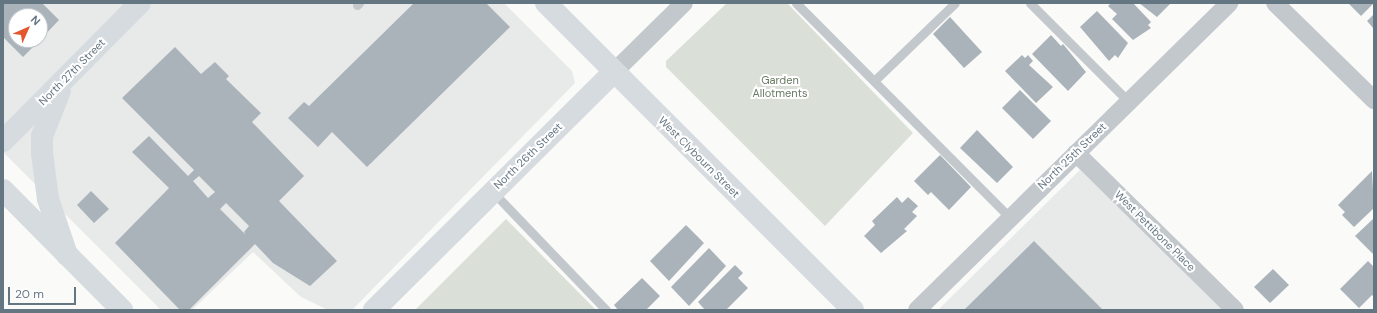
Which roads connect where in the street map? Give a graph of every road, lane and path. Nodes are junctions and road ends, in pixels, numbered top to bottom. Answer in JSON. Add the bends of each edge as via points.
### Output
{"nodes":[{"id":1,"x":140,"y":3,"type":"edge"},
{"id":2,"x":546,"y":3,"type":"edge"},
{"id":3,"x":684,"y":3,"type":"edge"},
{"id":4,"x":796,"y":3,"type":"edge"},
{"id":5,"x":955,"y":3,"type":"edge"},
{"id":6,"x":1030,"y":3,"type":"edge"},
{"id":7,"x":1229,"y":3,"type":"edge"},
{"id":8,"x":1275,"y":3,"type":"edge"},
{"id":9,"x":614,"y":72,"type":"junction"},
{"id":10,"x":64,"y":81,"type":"junction"},
{"id":11,"x":874,"y":81,"type":"junction"},
{"id":12,"x":1374,"y":100,"type":"edge"},
{"id":13,"x":1128,"y":102,"type":"junction"},
{"id":14,"x":3,"y":141,"type":"edge"},
{"id":15,"x":1076,"y":153,"type":"junction"},
{"id":16,"x":3,"y":190,"type":"edge"},
{"id":17,"x":491,"y":191,"type":"junction"},
{"id":18,"x":1009,"y":217,"type":"junction"},
{"id":19,"x":67,"y":255,"type":"junction"},
{"id":20,"x":122,"y":310,"type":"edge"},
{"id":21,"x":374,"y":310,"type":"edge"},
{"id":22,"x":606,"y":310,"type":"edge"},
{"id":23,"x":853,"y":310,"type":"edge"},
{"id":24,"x":918,"y":310,"type":"edge"},
{"id":25,"x":1235,"y":310,"type":"edge"}],
"edges":[{"from":1,"to":10,"type":"street","name":"North 27th Street"},
{"from":2,"to":9,"type":"street","name":"West Clybourn Street"},
{"from":3,"to":9,"type":"street","name":"North 26th Street"},
{"from":4,"to":11,"type":"lane"},
{"from":5,"to":11,"type":"lane"},
{"from":6,"to":13,"type":"lane"},
{"from":7,"to":13,"type":"street","name":"North 25th Street"},
{"from":8,"to":12,"type":"street"},
{"from":9,"to":17,"type":"street","name":"North 26th Street"},
{"from":9,"to":23,"type":"street","name":"West Clybourn Street"},
{"from":10,"to":14,"type":"street","name":"North 27th Street"},
{"from":10,"to":19,"type":"street","via":[[42,136],[42,153],[48,199]]},
{"from":11,"to":18,"type":"lane"},
{"from":13,"to":15,"type":"street","name":"North 25th Street"},
{"from":15,"to":18,"type":"street","name":"North 25th Street"},
{"from":15,"to":25,"type":"street","name":"West Pettibone Place"},
{"from":16,"to":19,"type":"street"},
{"from":17,"to":21,"type":"street","name":"North 26th Street"},
{"from":17,"to":22,"type":"lane"},
{"from":18,"to":24,"type":"street","name":"North 25th Street"},
{"from":19,"to":20,"type":"street"}]}
